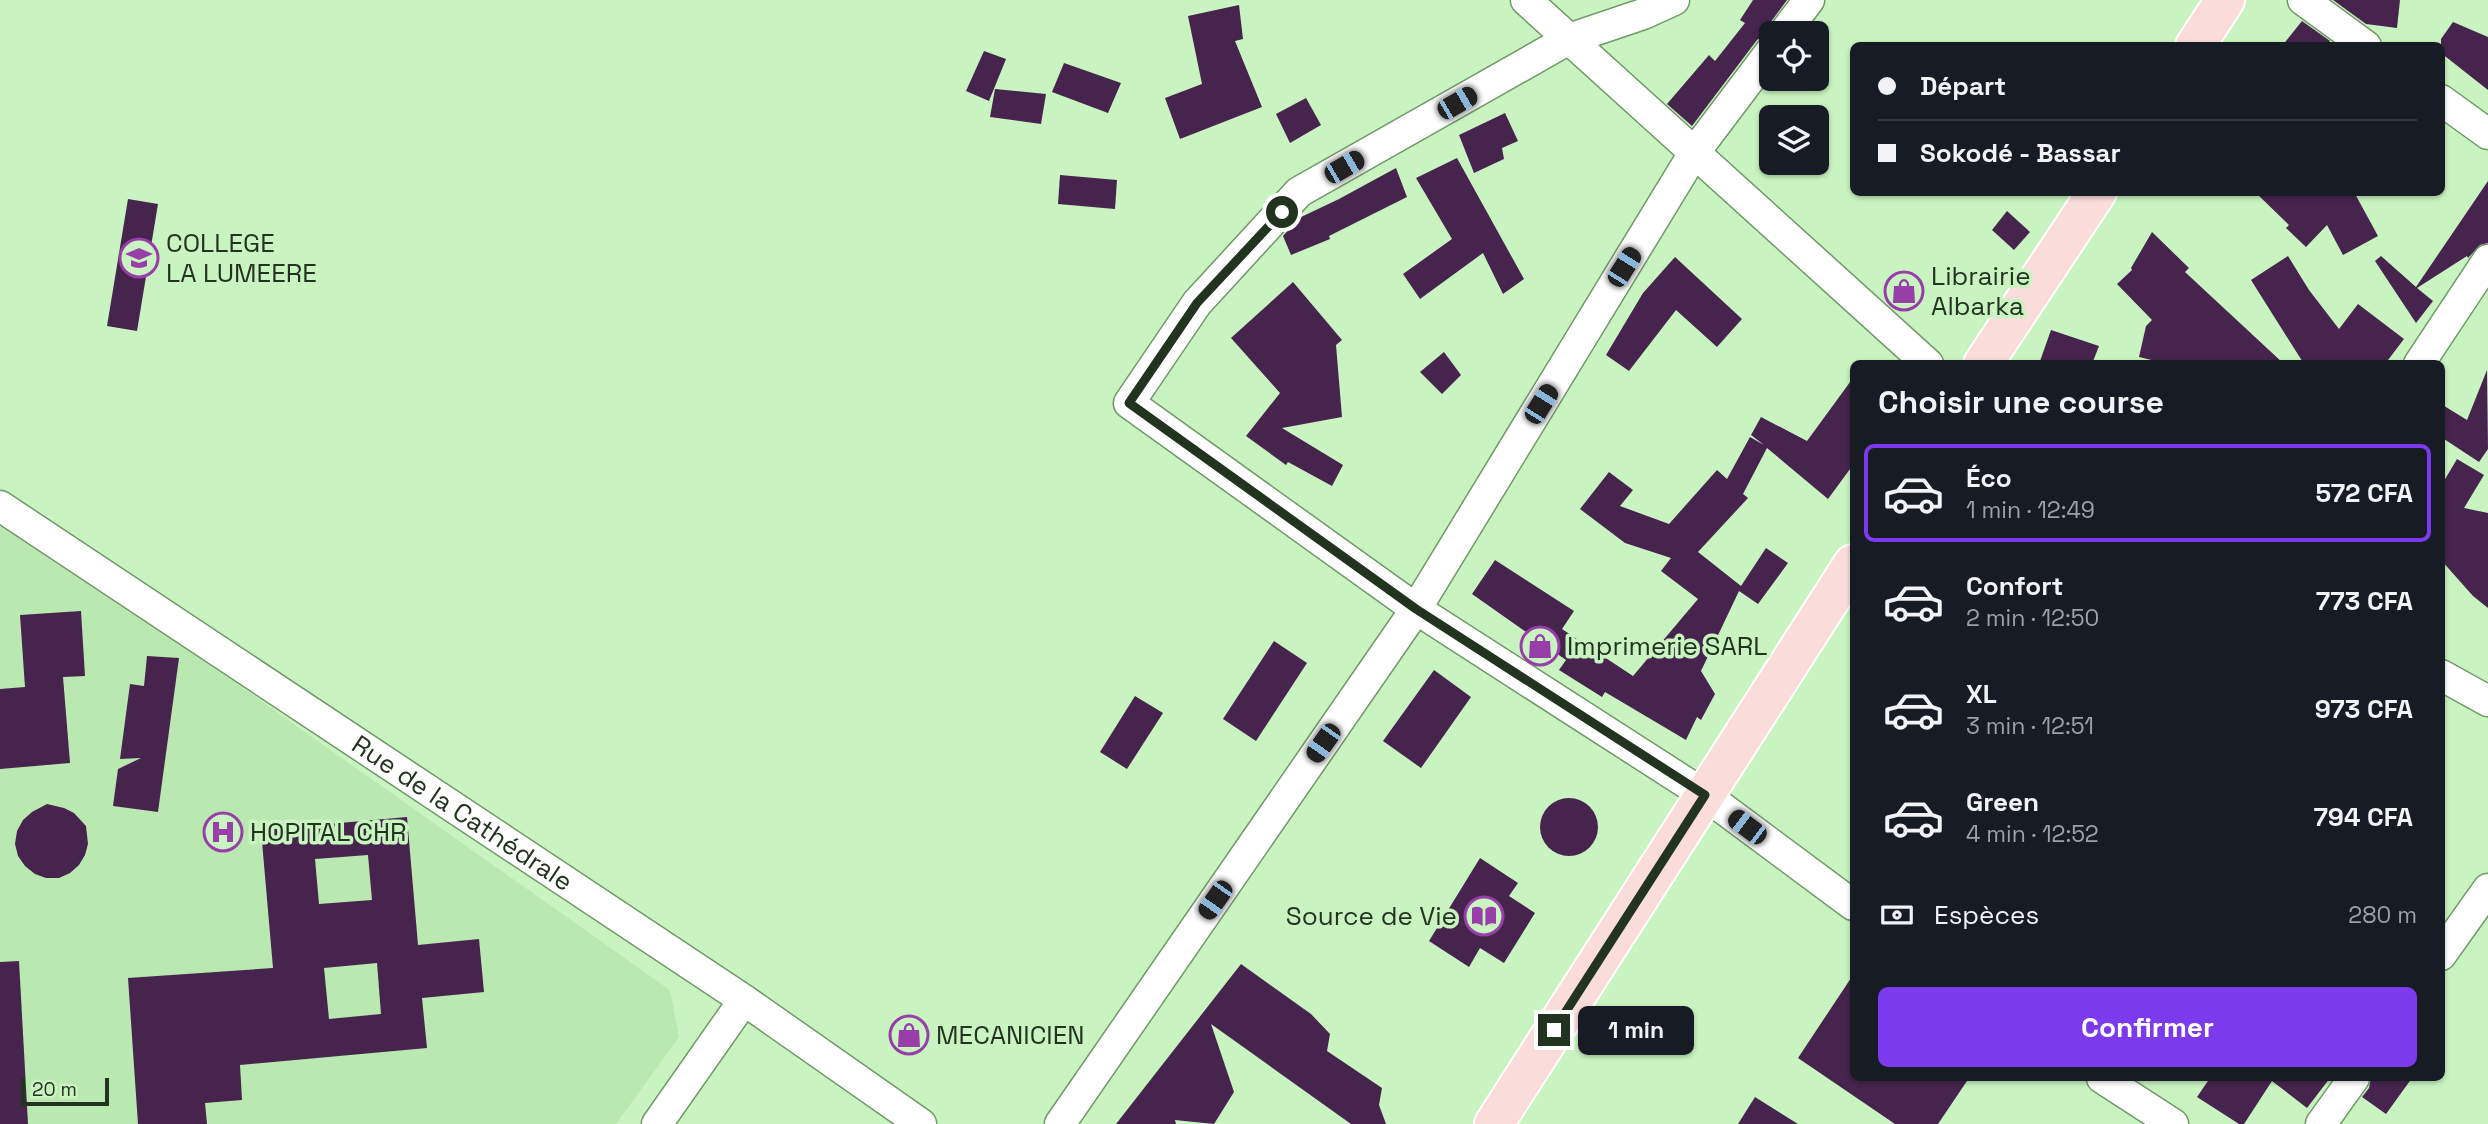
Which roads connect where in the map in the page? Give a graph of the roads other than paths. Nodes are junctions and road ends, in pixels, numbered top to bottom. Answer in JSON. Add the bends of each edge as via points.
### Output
{"nodes":[{"id":1,"x":1526,"y":0,"type":"edge"},
{"id":2,"x":1674,"y":0,"type":"edge"},
{"id":3,"x":1809,"y":0,"type":"edge"},
{"id":4,"x":2225,"y":0,"type":"edge"},
{"id":5,"x":2303,"y":0,"type":"edge"},
{"id":6,"x":1793,"y":21,"type":"edge"},
{"id":7,"x":1569,"y":39,"type":"junction"},
{"id":8,"x":2198,"y":42,"type":"edge"},
{"id":9,"x":2361,"y":42,"type":"edge"},
{"id":10,"x":1759,"y":67,"type":"edge"},
{"id":11,"x":2445,"y":103,"type":"edge"},
{"id":12,"x":2488,"y":134,"type":"edge"},
{"id":13,"x":1694,"y":153,"type":"junction"},
{"id":14,"x":2094,"y":196,"type":"edge"},
{"id":15,"x":2488,"y":260,"type":"edge"},
{"id":16,"x":1924,"y":360,"type":"edge"},
{"id":17,"x":1986,"y":360,"type":"edge"},
{"id":18,"x":2422,"y":360,"type":"edge"},
{"id":19,"x":0,"y":506,"type":"edge"},
{"id":20,"x":1850,"y":569,"type":"edge"},
{"id":21,"x":1416,"y":609,"type":"junction"},
{"id":22,"x":2445,"y":677,"type":"edge"},
{"id":23,"x":2488,"y":701,"type":"edge"},
{"id":24,"x":1705,"y":795,"type":"junction"},
{"id":25,"x":2488,"y":888,"type":"edge"},
{"id":26,"x":1850,"y":903,"type":"edge"},
{"id":27,"x":2445,"y":949,"type":"edge"},
{"id":28,"x":744,"y":1000,"type":"junction"},
{"id":29,"x":2107,"y":1081,"type":"edge"},
{"id":30,"x":2352,"y":1081,"type":"edge"},
{"id":31,"x":657,"y":1124,"type":"edge"},
{"id":32,"x":920,"y":1124,"type":"edge"},
{"id":33,"x":1060,"y":1124,"type":"edge"},
{"id":34,"x":1494,"y":1124,"type":"edge"},
{"id":35,"x":2173,"y":1124,"type":"edge"},
{"id":36,"x":2321,"y":1124,"type":"edge"}],
"edges":[{"from":1,"to":7,"type":"street"},
{"from":2,"to":7,"type":"street"},
{"from":3,"to":6,"type":"street"},
{"from":4,"to":8,"type":"main road"},
{"from":5,"to":9,"type":"street"},
{"from":7,"to":13,"type":"street"},
{"from":7,"to":21,"type":"street","via":[[1300,192],[1197,303],[1129,403]]},
{"from":10,"to":13,"type":"street"},
{"from":11,"to":12,"type":"street"},
{"from":13,"to":16,"type":"street"},
{"from":13,"to":21,"type":"street"},
{"from":14,"to":17,"type":"main road"},
{"from":15,"to":18,"type":"street"},
{"from":19,"to":28,"type":"street","name":"Rue de la Cathédrale"},
{"from":20,"to":24,"type":"main road"},
{"from":21,"to":24,"type":"street"},
{"from":21,"to":33,"type":"street"},
{"from":22,"to":23,"type":"street"},
{"from":24,"to":26,"type":"street"},
{"from":24,"to":34,"type":"main road"},
{"from":25,"to":27,"type":"street"},
{"from":28,"to":31,"type":"street"},
{"from":28,"to":32,"type":"street","name":"Rue de la Cathédrale"},
{"from":29,"to":35,"type":"street"},
{"from":30,"to":36,"type":"street"}]}
